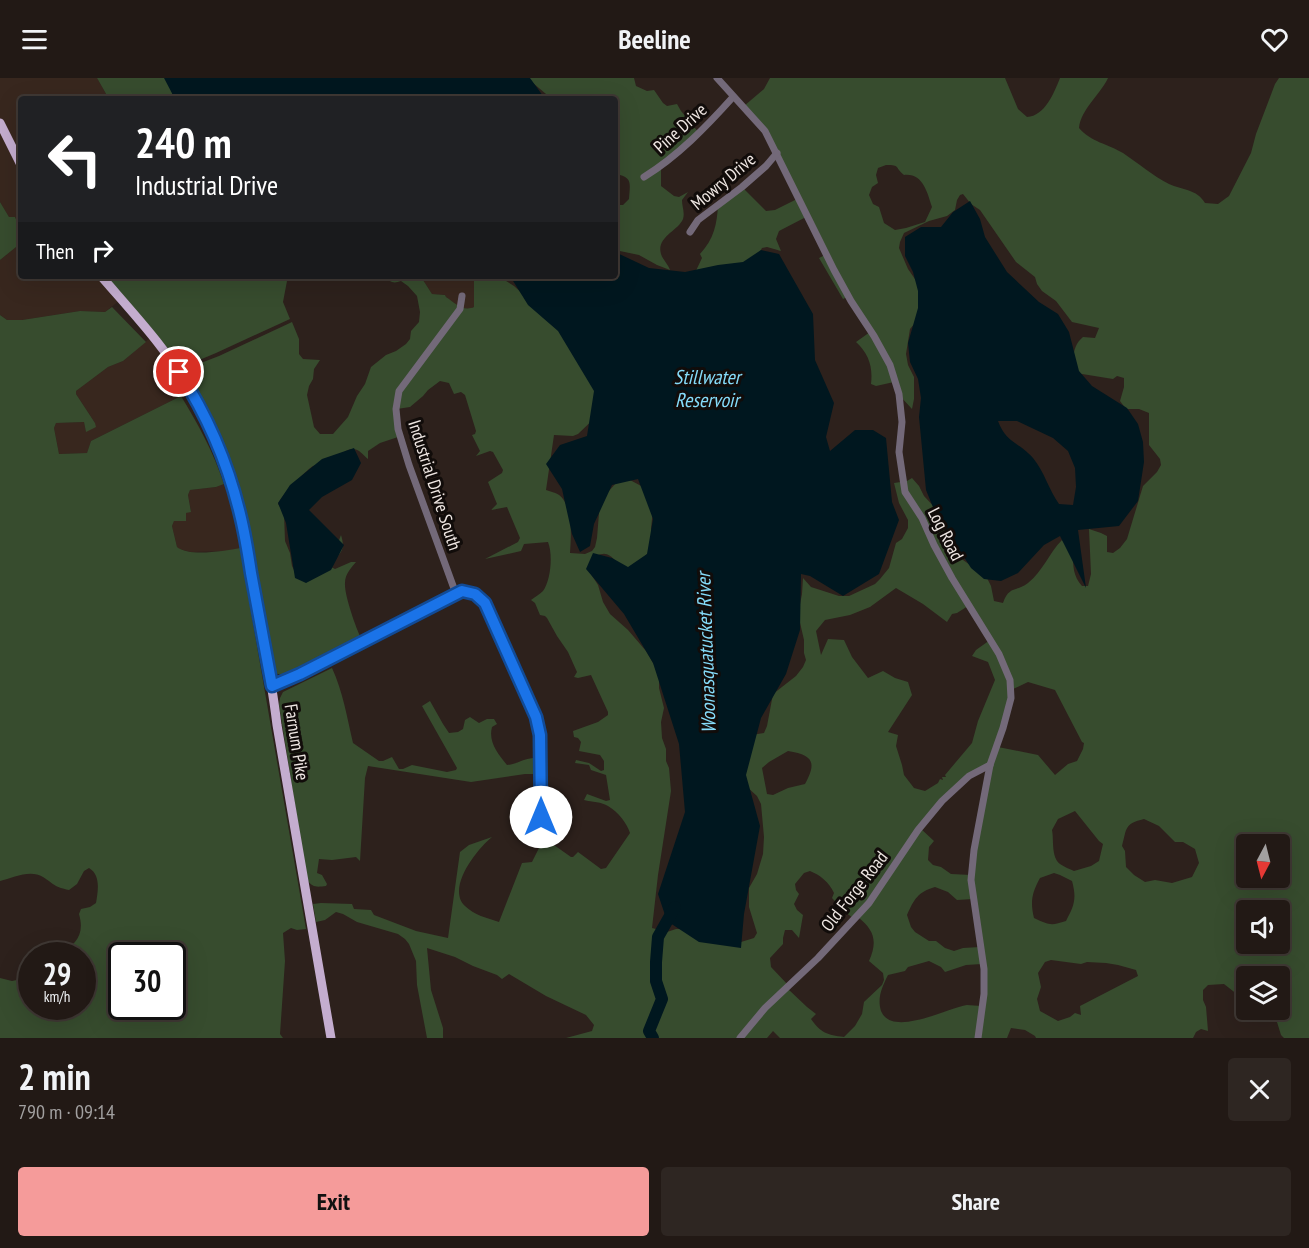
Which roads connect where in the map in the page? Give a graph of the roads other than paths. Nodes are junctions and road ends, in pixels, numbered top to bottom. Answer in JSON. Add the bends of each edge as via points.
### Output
{"nodes":[{"id":1,"x":717,"y":78,"type":"edge"},
{"id":2,"x":733,"y":97,"type":"junction"},
{"id":3,"x":0,"y":123,"type":"edge"},
{"id":4,"x":777,"y":153,"type":"junction"},
{"id":5,"x":18,"y":159,"type":"edge"},
{"id":6,"x":644,"y":177,"type":"dead end"},
{"id":7,"x":690,"y":232,"type":"dead end"},
{"id":8,"x":104,"y":279,"type":"edge"},
{"id":9,"x":462,"y":296,"type":"dead end"},
{"id":10,"x":456,"y":594,"type":"junction"},
{"id":11,"x":272,"y":686,"type":"junction"},
{"id":12,"x":990,"y":765,"type":"junction"},
{"id":13,"x":541,"y":817,"type":"dead end"},
{"id":14,"x":331,"y":1038,"type":"edge"},
{"id":15,"x":740,"y":1038,"type":"edge"},
{"id":16,"x":978,"y":1038,"type":"edge"}],
"edges":[{"from":1,"to":2,"type":"street","name":"Log Road"},
{"from":2,"to":4,"type":"street","name":"Log Road","via":[[765,131]]},
{"from":2,"to":6,"type":"street","name":"Pine Drive","via":[[686,146]]},
{"from":3,"to":5,"type":"main road"},
{"from":4,"to":7,"type":"street","name":"Mowry Drive","via":[[742,187],[698,220]]},
{"from":4,"to":12,"type":"street","name":"Log Road","via":[[834,270],[890,365],[899,394],[899,452],[905,492],[999,654],[1010,680],[1011,698]]},
{"from":8,"to":11,"type":"main road","name":"Farnum Pike","via":[[179,372],[215,439],[240,513]]},
{"from":9,"to":10,"type":"street","name":"Industrial Drive South","via":[[460,309],[399,391],[396,409],[398,429]]},
{"from":10,"to":11,"type":"street"},
{"from":10,"to":13,"type":"street","via":[[475,594],[485,603],[536,717],[540,735]]},
{"from":11,"to":14,"type":"main road","name":"Farnum Pike"},
{"from":12,"to":15,"type":"street","name":"Old Forge Road","via":[[969,776],[942,801],[869,903]]},
{"from":12,"to":16,"type":"street","name":"Log Road","via":[[972,880],[984,969]]}]}
